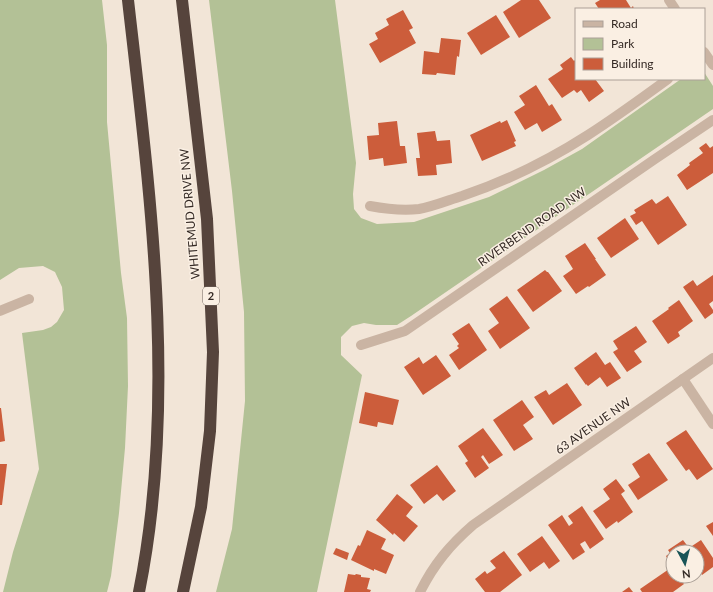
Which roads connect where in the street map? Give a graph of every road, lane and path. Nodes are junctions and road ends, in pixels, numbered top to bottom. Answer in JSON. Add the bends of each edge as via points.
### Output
{"nodes":[{"id":1,"x":128,"y":0,"type":"edge"},
{"id":2,"x":182,"y":0,"type":"edge"},
{"id":3,"x":705,"y":54,"type":"edge"},
{"id":4,"x":713,"y":65,"type":"edge"},
{"id":5,"x":667,"y":80,"type":"edge"},
{"id":6,"x":713,"y":120,"type":"edge"},
{"id":7,"x":370,"y":206,"type":"dead end"},
{"id":8,"x":29,"y":299,"type":"dead end"},
{"id":9,"x":0,"y":311,"type":"edge"},
{"id":10,"x":362,"y":345,"type":"dead end"},
{"id":11,"x":713,"y":358,"type":"edge"},
{"id":12,"x":683,"y":379,"type":"junction"},
{"id":13,"x":713,"y":424,"type":"edge"},
{"id":14,"x":139,"y":592,"type":"edge"},
{"id":15,"x":183,"y":592,"type":"edge"},
{"id":16,"x":420,"y":592,"type":"edge"}],
"edges":[{"from":1,"to":14,"type":"highway","via":[[146,158],[158,348],[157,450]]},
{"from":2,"to":15,"type":"highway","name":"WHITEMUD DRIVE NW","number":"2","via":[[207,219],[213,352],[210,432],[201,507]]},
{"from":3,"to":4,"type":"street"},
{"from":5,"to":7,"type":"street","via":[[588,135],[504,180],[419,209],[395,210]]},
{"from":6,"to":10,"type":"street","name":"RIVERBEND ROAD NW","via":[[405,331]]},
{"from":8,"to":9,"type":"street"},
{"from":11,"to":12,"type":"street","name":"63 AVENUE NW"},
{"from":12,"to":13,"type":"street"},
{"from":12,"to":16,"type":"street","name":"63 AVENUE NW","via":[[473,525],[447,549]]}]}
